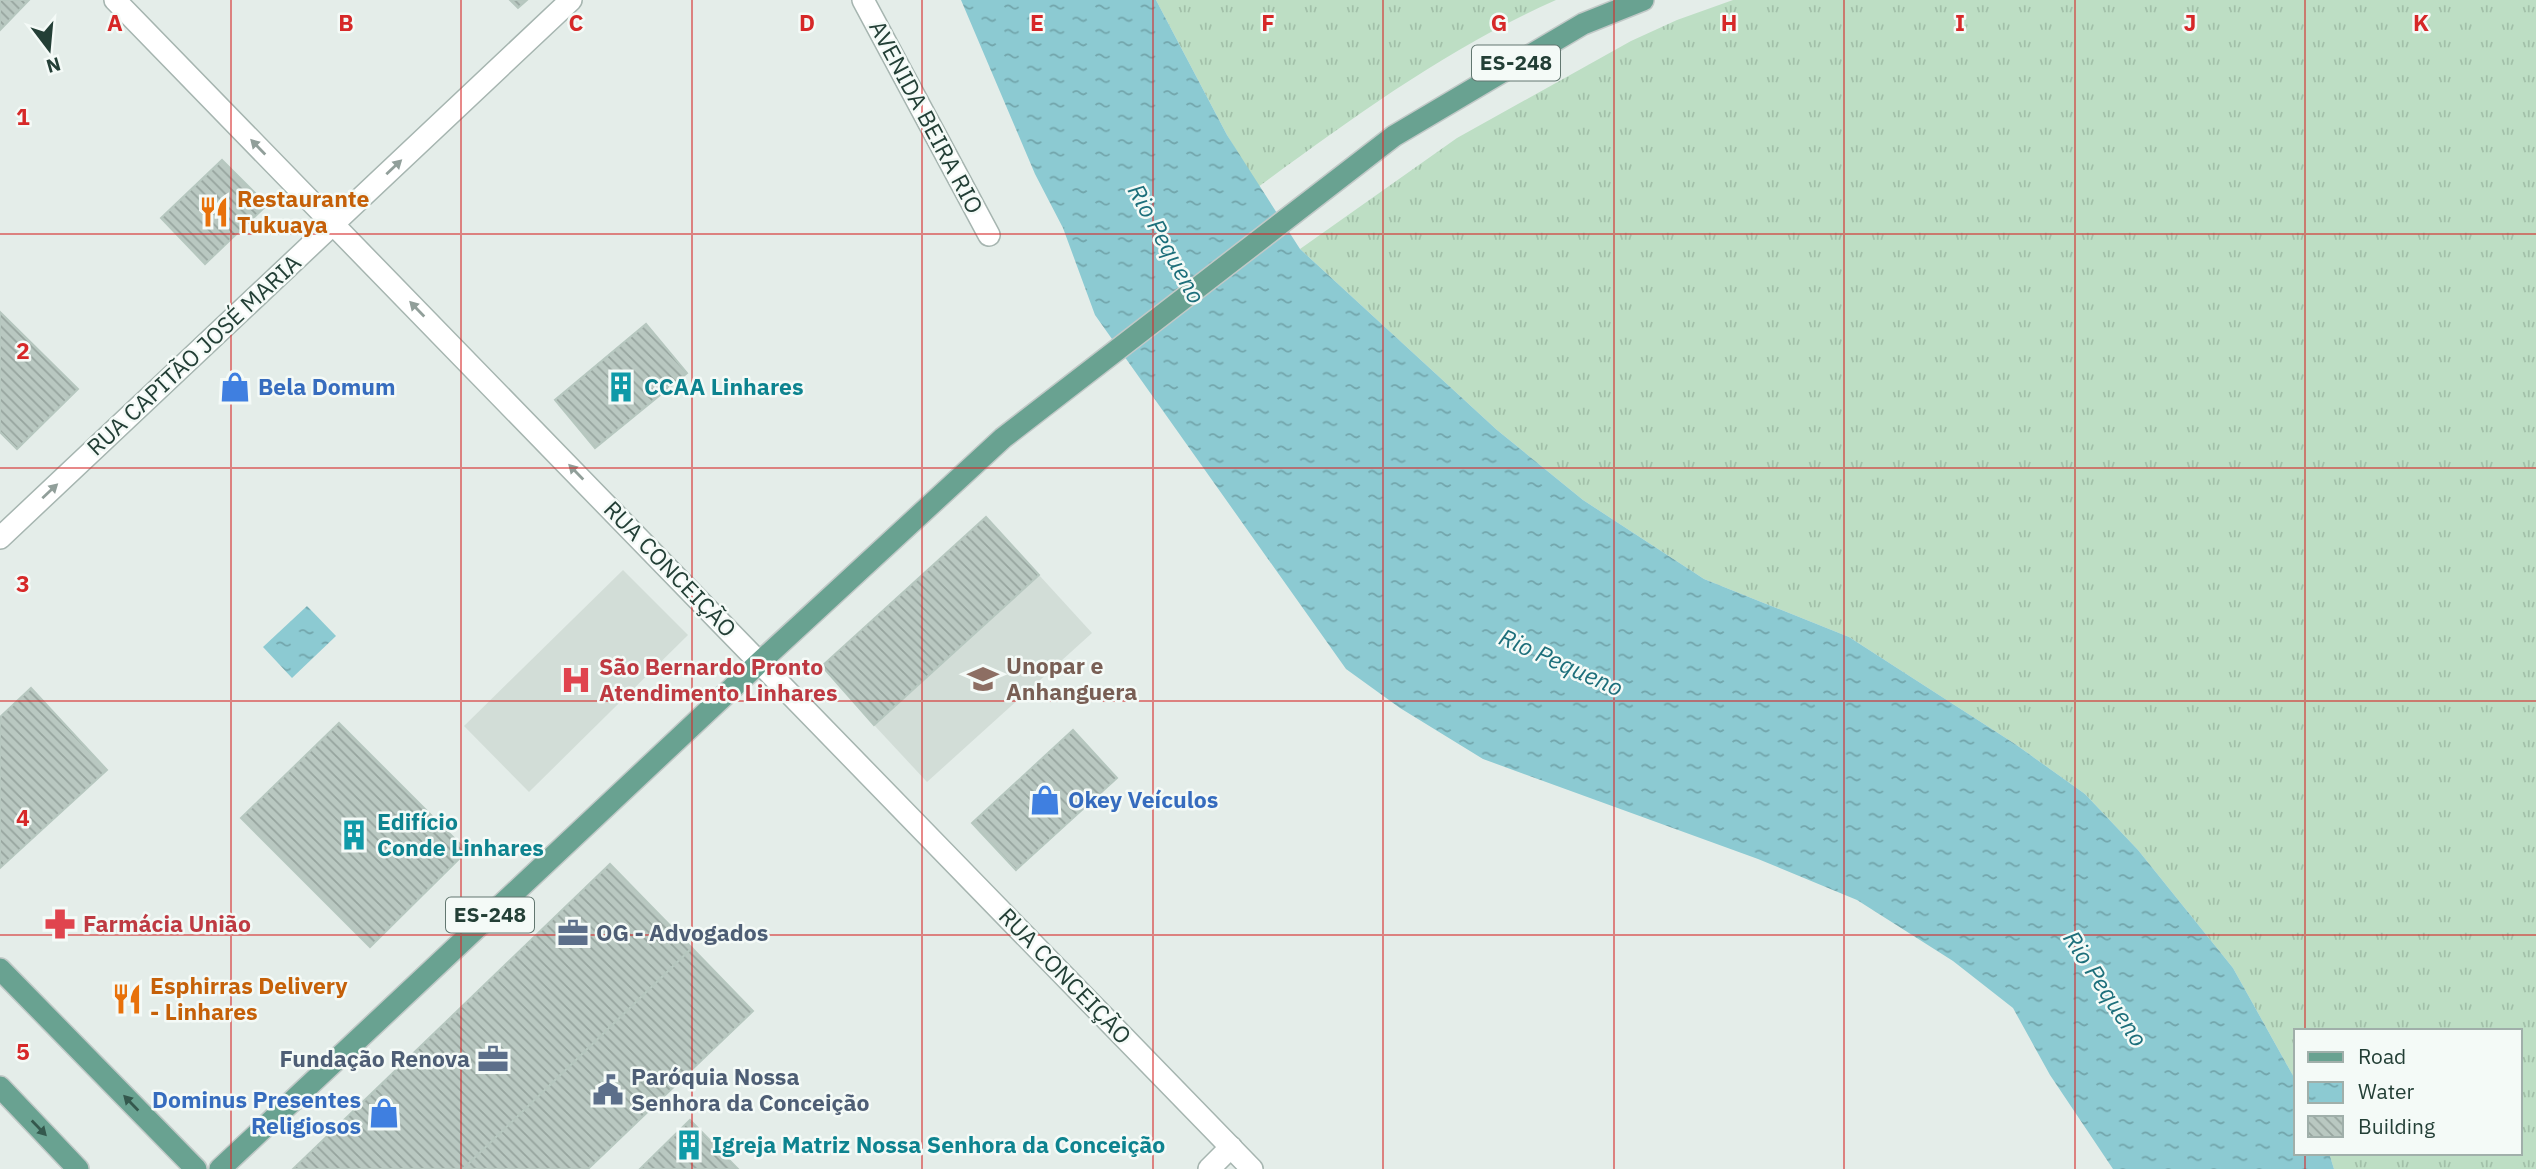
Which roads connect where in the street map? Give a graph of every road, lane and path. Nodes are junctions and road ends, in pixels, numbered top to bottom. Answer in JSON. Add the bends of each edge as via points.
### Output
{"nodes":[{"id":1,"x":115,"y":0,"type":"edge"},
{"id":2,"x":571,"y":0,"type":"edge"},
{"id":3,"x":863,"y":0,"type":"edge"},
{"id":4,"x":1643,"y":0,"type":"edge"},
{"id":5,"x":333,"y":223,"type":"junction"},
{"id":6,"x":989,"y":234,"type":"dead end"},
{"id":7,"x":0,"y":538,"type":"edge"},
{"id":8,"x":760,"y":662,"type":"junction"},
{"id":9,"x":0,"y":970,"type":"edge"},
{"id":10,"x":0,"y":1087,"type":"edge"},
{"id":11,"x":1231,"y":1147,"type":"junction"},
{"id":12,"x":78,"y":1169,"type":"edge"},
{"id":13,"x":196,"y":1169,"type":"edge"},
{"id":14,"x":220,"y":1169,"type":"edge"},
{"id":15,"x":1209,"y":1169,"type":"edge"},
{"id":16,"x":1252,"y":1169,"type":"edge"}],
"edges":[{"from":5,"to":1,"type":"street","name":"RUA CONCEIÇÃO","one_way":true},
{"from":5,"to":2,"type":"street","name":"RUA CAPITÃO JOSÉ MARIA","one_way":true},
{"from":3,"to":6,"type":"street","name":"AVENIDA BEIRA RIO"},
{"from":4,"to":8,"type":"main road","number":"ES-248","via":[[1583,23],[1394,136],[1003,438]]},
{"from":7,"to":5,"type":"street","name":"RUA CAPITÃO JOSÉ MARIA","one_way":true},
{"from":8,"to":5,"type":"street","name":"RUA CONCEIÇÃO","one_way":true},
{"from":8,"to":11,"type":"street","name":"RUA CONCEIÇÃO"},
{"from":8,"to":14,"type":"main road","number":"ES-248"},
{"from":13,"to":9,"type":"main road","one_way":true},
{"from":10,"to":12,"type":"main road","one_way":true},
{"from":11,"to":15,"type":"street"},
{"from":11,"to":16,"type":"street","name":"RUA CONCEIÇÃO"}]}
